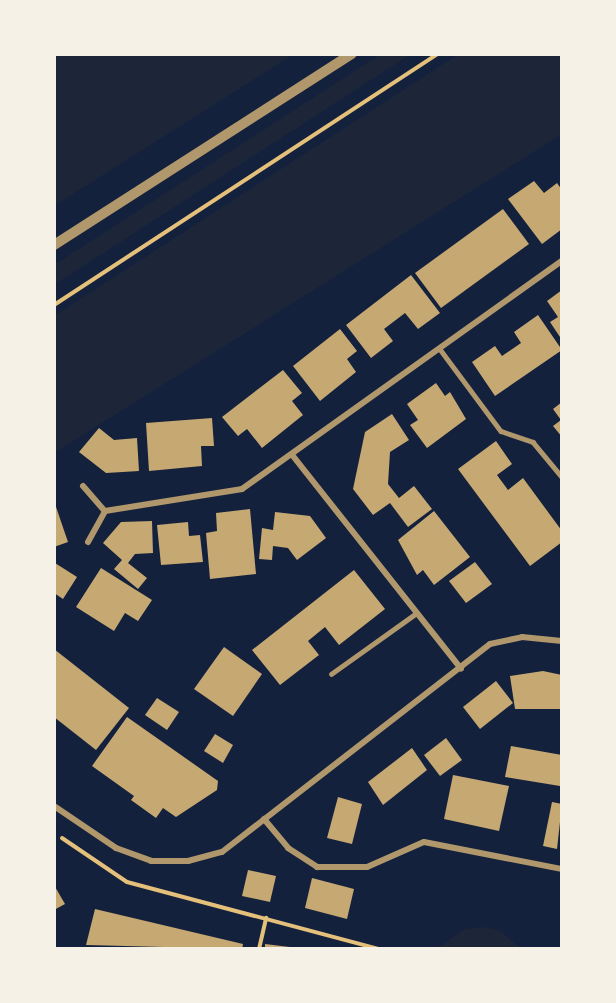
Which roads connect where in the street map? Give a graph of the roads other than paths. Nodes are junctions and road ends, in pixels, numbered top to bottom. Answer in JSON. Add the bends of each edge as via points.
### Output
{"nodes":[{"id":1,"x":352,"y":54,"type":"edge"},
{"id":2,"x":54,"y":245,"type":"edge"},
{"id":3,"x":562,"y":261,"type":"edge"},
{"id":4,"x":441,"y":349,"type":"junction"},
{"id":5,"x":293,"y":456,"type":"junction"},
{"id":6,"x":562,"y":477,"type":"edge"},
{"id":7,"x":83,"y":486,"type":"dead end"},
{"id":8,"x":105,"y":511,"type":"junction"},
{"id":9,"x":88,"y":542,"type":"dead end"},
{"id":10,"x":415,"y":614,"type":"junction"},
{"id":11,"x":562,"y":641,"type":"edge"},
{"id":12,"x":461,"y":669,"type":"junction"},
{"id":13,"x":331,"y":674,"type":"dead end"},
{"id":14,"x":54,"y":806,"type":"edge"},
{"id":15,"x":264,"y":819,"type":"junction"},
{"id":16,"x":562,"y":869,"type":"edge"}],
"edges":[{"from":1,"to":2,"type":"street"},
{"from":3,"to":4,"type":"street"},
{"from":4,"to":5,"type":"street"},
{"from":4,"to":6,"type":"lane","via":[[501,431],[533,442]]},
{"from":5,"to":8,"type":"street","via":[[242,489]]},
{"from":5,"to":10,"type":"street"},
{"from":7,"to":8,"type":"street"},
{"from":8,"to":9,"type":"street"},
{"from":10,"to":12,"type":"street"},
{"from":10,"to":13,"type":"lane"},
{"from":11,"to":12,"type":"street","via":[[522,637],[490,644]]},
{"from":12,"to":15,"type":"street"},
{"from":14,"to":15,"type":"street","via":[[116,848],[151,861],[188,861],[222,852]]},
{"from":15,"to":16,"type":"street","via":[[288,848],[317,867],[367,867],[424,842]]}]}
